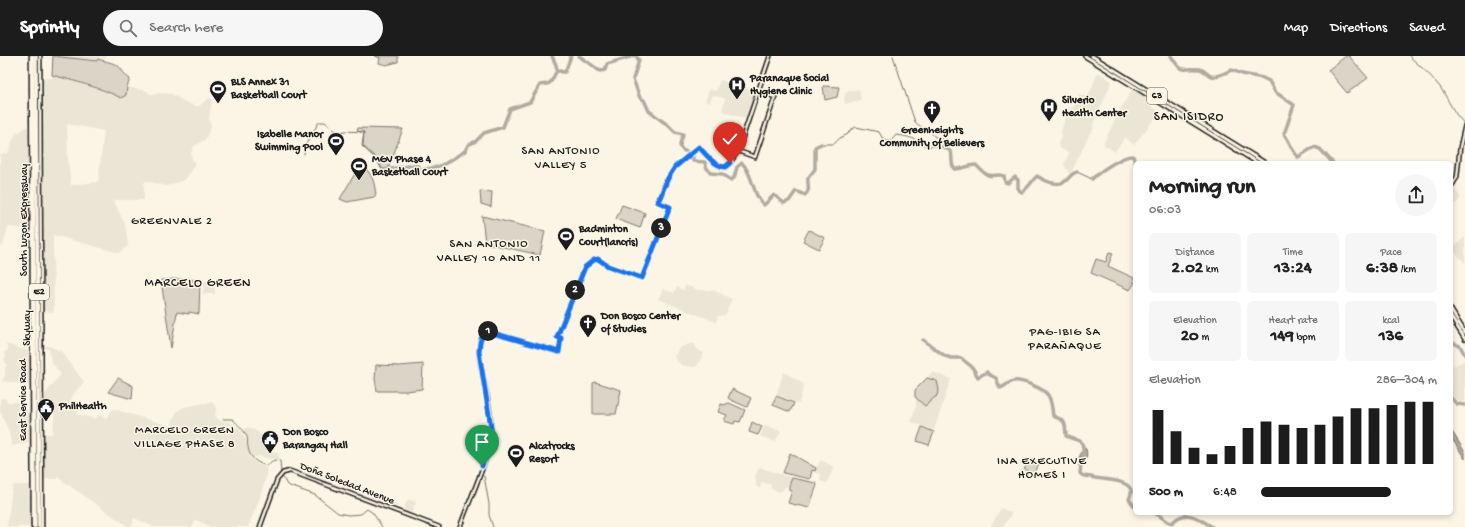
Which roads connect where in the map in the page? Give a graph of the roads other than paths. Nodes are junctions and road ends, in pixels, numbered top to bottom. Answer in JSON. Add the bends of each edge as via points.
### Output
{"nodes":[{"id":1,"x":35,"y":56,"type":"edge"},
{"id":2,"x":770,"y":56,"type":"edge"},
{"id":3,"x":1085,"y":56,"type":"edge"},
{"id":4,"x":1092,"y":56,"type":"edge"},
{"id":5,"x":1107,"y":67,"type":"junction"},
{"id":6,"x":758,"y":91,"type":"junction"},
{"id":7,"x":1465,"y":125,"type":"edge"},
{"id":8,"x":738,"y":151,"type":"junction"},
{"id":9,"x":1255,"y":161,"type":"edge"},
{"id":10,"x":1262,"y":161,"type":"edge"},
{"id":11,"x":1453,"y":184,"type":"edge"},
{"id":12,"x":1453,"y":313,"type":"edge"},
{"id":13,"x":1453,"y":320,"type":"edge"},
{"id":14,"x":1465,"y":333,"type":"edge"},
{"id":15,"x":1465,"y":339,"type":"edge"},
{"id":16,"x":37,"y":527,"type":"edge"},
{"id":17,"x":260,"y":527,"type":"edge"},
{"id":18,"x":439,"y":527,"type":"edge"},
{"id":19,"x":460,"y":527,"type":"edge"}],
"edges":[{"from":1,"to":16,"type":"highway","name":"South Luzon Expressway","number":"E2"},
{"from":1,"to":16,"type":"main road","name":"East Service Road"},
{"from":2,"to":6,"type":"main road"},
{"from":3,"to":5,"type":"main road","number":"63"},
{"from":4,"to":5,"type":"main road","number":"63"},
{"from":5,"to":9,"type":"main road","number":"63"},
{"from":5,"to":10,"type":"main road","number":"63"},
{"from":6,"to":8,"type":"main road"},
{"from":6,"to":8,"type":"main road","via":[[775,97],[755,157]]},
{"from":7,"to":11,"type":"main road","via":[[1457,177]]},
{"from":8,"to":19,"type":"main road","via":[[727,166],[723,167],[699,147],[670,174],[658,202],[670,207],[641,278],[608,266],[598,259],[584,269],[557,337],[561,338],[559,352],[485,330],[479,352],[491,436]]},
{"from":12,"to":14,"type":"main road"},
{"from":13,"to":15,"type":"main road"},
{"from":17,"to":18,"type":"main road","name":"Doña Soledad Avenue","via":[[276,484],[282,474],[290,471]]}]}
